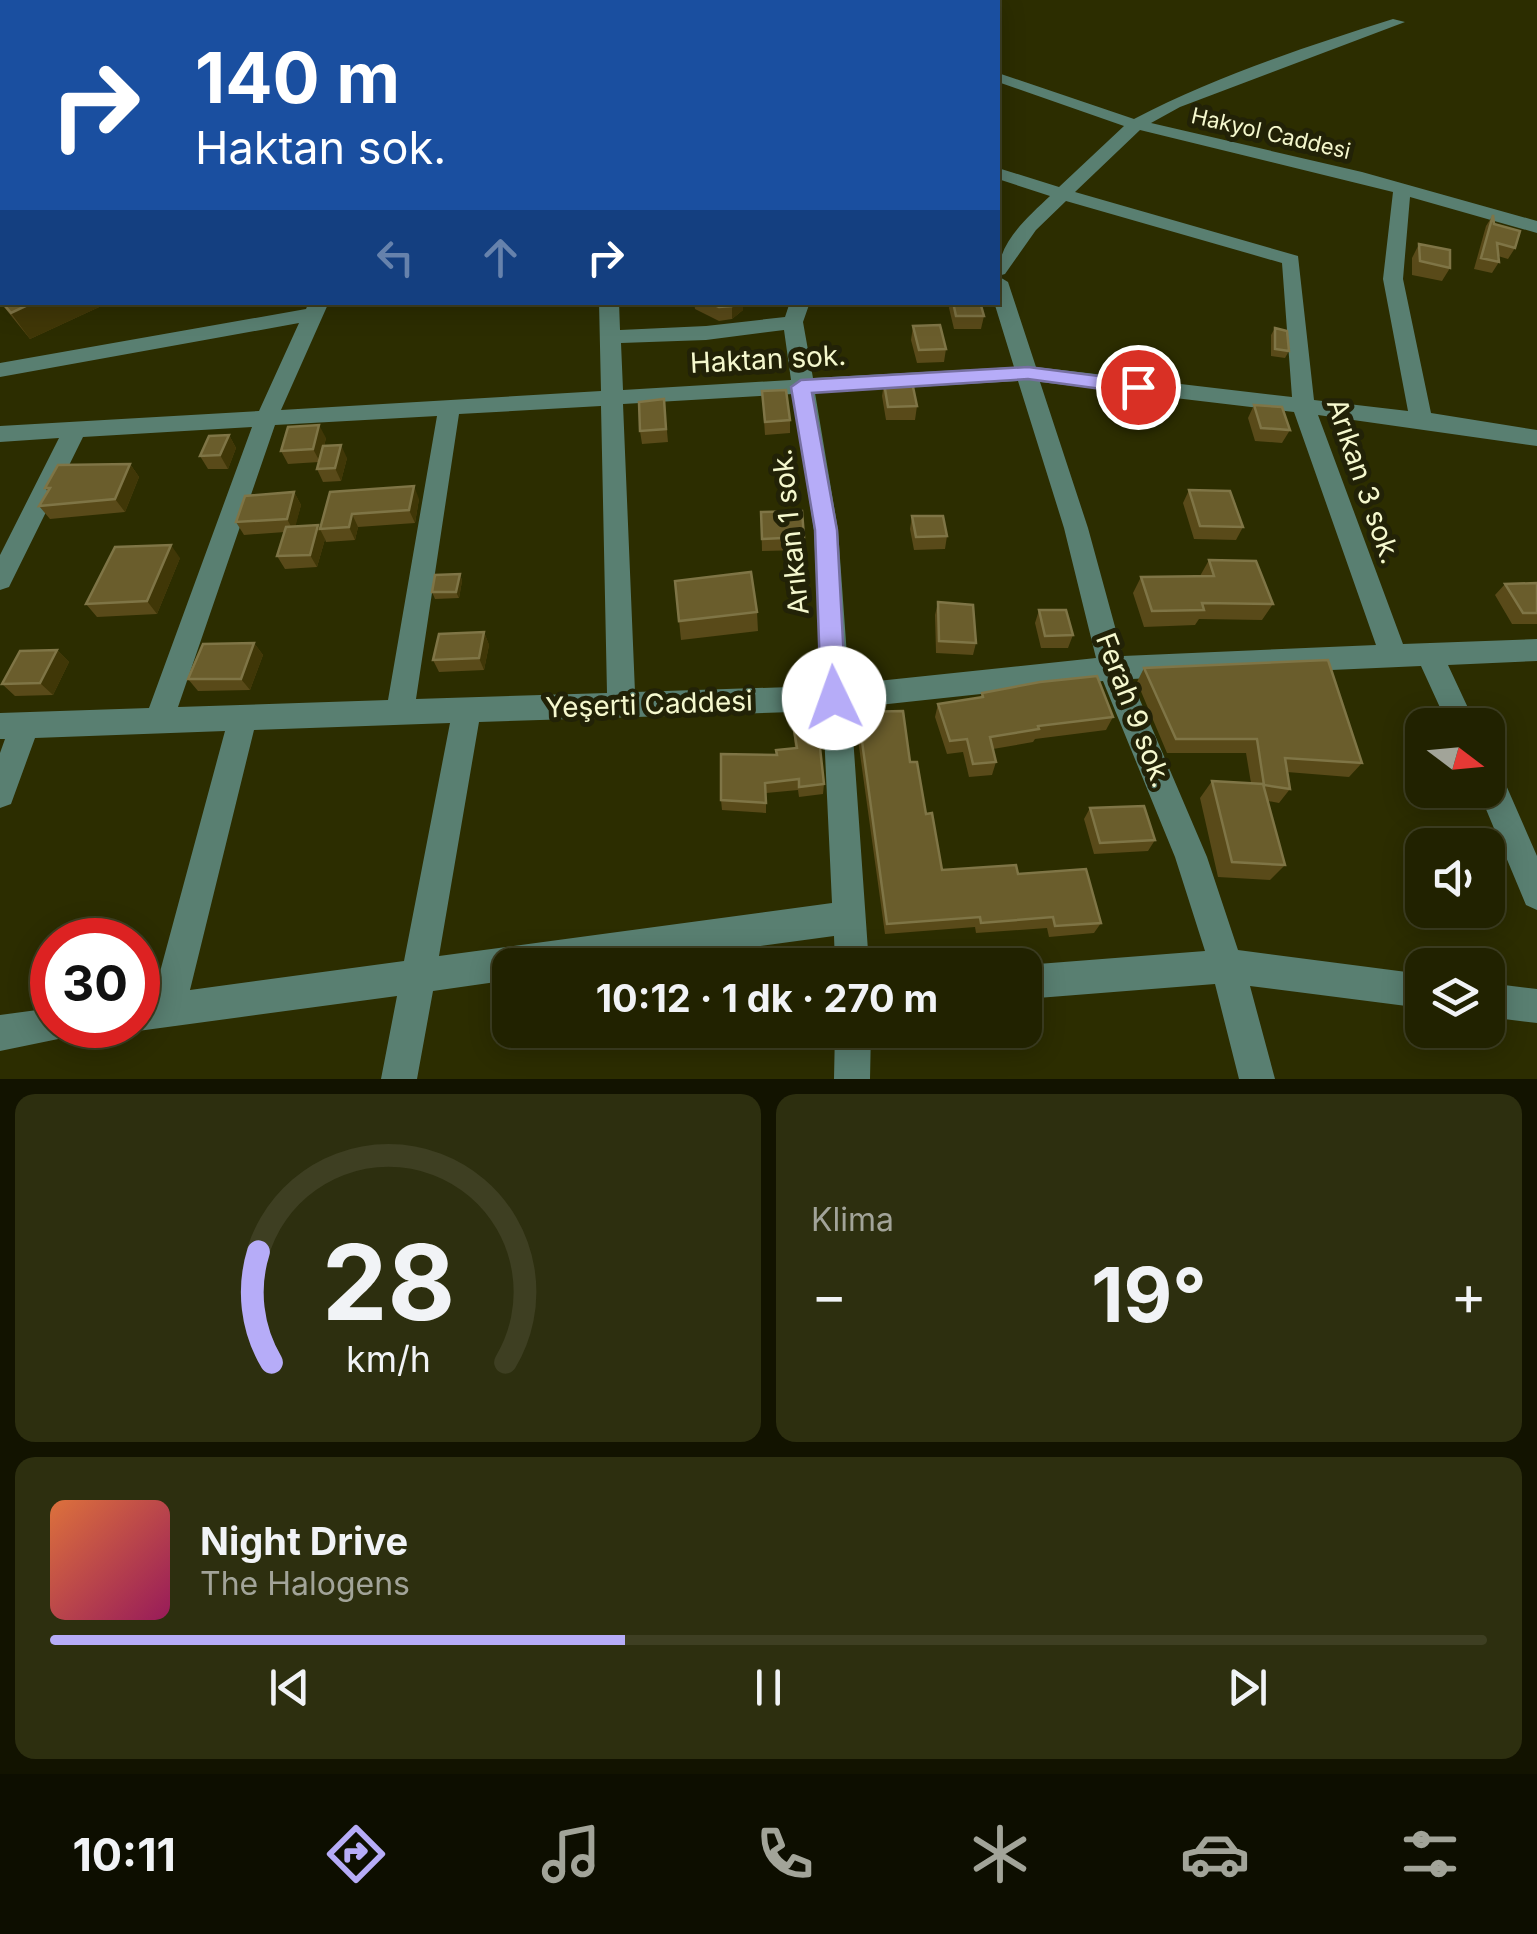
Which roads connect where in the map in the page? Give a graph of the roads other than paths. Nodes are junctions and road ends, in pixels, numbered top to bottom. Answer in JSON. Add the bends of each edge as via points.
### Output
{"nodes":[{"id":1,"x":1398,"y":22,"type":"dead end"},
{"id":2,"x":1000,"y":78,"type":"edge"},
{"id":3,"x":1136,"y":124,"type":"junction"},
{"id":4,"x":1000,"y":175,"type":"edge"},
{"id":5,"x":1402,"y":188,"type":"junction"},
{"id":6,"x":1060,"y":196,"type":"junction"},
{"id":7,"x":1537,"y":227,"type":"edge"},
{"id":8,"x":1000,"y":279,"type":"edge"},
{"id":9,"x":1000,"y":289,"type":"edge"},
{"id":10,"x":609,"y":305,"type":"edge"},
{"id":11,"x":316,"y":308,"type":"edge"},
{"id":12,"x":796,"y":312,"type":"edge"},
{"id":13,"x":611,"y":337,"type":"junction"},
{"id":14,"x":0,"y":370,"type":"edge"},
{"id":15,"x":1028,"y":373,"type":"junction"},
{"id":16,"x":801,"y":387,"type":"junction"},
{"id":17,"x":614,"y":398,"type":"junction"},
{"id":18,"x":449,"y":408,"type":"junction"},
{"id":19,"x":1304,"y":408,"type":"junction"},
{"id":20,"x":266,"y":418,"type":"junction"},
{"id":21,"x":1422,"y":421,"type":"junction"},
{"id":22,"x":75,"y":430,"type":"junction"},
{"id":23,"x":0,"y":434,"type":"edge"},
{"id":24,"x":1537,"y":438,"type":"edge"},
{"id":25,"x":0,"y":580,"type":"edge"},
{"id":26,"x":1537,"y":650,"type":"edge"},
{"id":27,"x":1429,"y":655,"type":"junction"},
{"id":28,"x":1394,"y":656,"type":"junction"},
{"id":29,"x":1112,"y":668,"type":"junction"},
{"id":30,"x":834,"y":698,"type":"junction"},
{"id":31,"x":621,"y":706,"type":"junction"},
{"id":32,"x":1454,"y":708,"type":"edge"},
{"id":33,"x":467,"y":710,"type":"junction"},
{"id":34,"x":400,"y":713,"type":"junction"},
{"id":35,"x":243,"y":718,"type":"junction"},
{"id":36,"x":159,"y":721,"type":"junction"},
{"id":37,"x":12,"y":726,"type":"edge"},
{"id":38,"x":0,"y":794,"type":"edge"},
{"id":39,"x":1500,"y":808,"type":"edge"},
{"id":40,"x":1537,"y":894,"type":"edge"},
{"id":41,"x":849,"y":917,"type":"junction"},
{"id":42,"x":851,"y":948,"type":"edge"},
{"id":43,"x":1227,"y":966,"type":"junction"},
{"id":44,"x":420,"y":976,"type":"junction"},
{"id":45,"x":1042,"y":981,"type":"edge"},
{"id":46,"x":160,"y":986,"type":"edge"},
{"id":47,"x":1405,"y":990,"type":"edge"},
{"id":48,"x":1505,"y":1002,"type":"edge"},
{"id":49,"x":1537,"y":1006,"type":"edge"},
{"id":50,"x":160,"y":1011,"type":"edge"},
{"id":51,"x":30,"y":1029,"type":"edge"},
{"id":52,"x":0,"y":1033,"type":"edge"},
{"id":53,"x":853,"y":1048,"type":"edge"},
{"id":54,"x":399,"y":1079,"type":"edge"},
{"id":55,"x":852,"y":1079,"type":"edge"},
{"id":56,"x":1257,"y":1079,"type":"edge"}],
"edges":[{"from":1,"to":3,"type":"street","name":"Ferah 9 sok.","via":[[1314,48]]},
{"from":2,"to":3,"type":"street","name":"Hakyol Caddesi"},
{"from":3,"to":5,"type":"street","name":"Hakyol Caddesi"},
{"from":3,"to":6,"type":"street","name":"Ferah 9 sok."},
{"from":4,"to":6,"type":"street"},
{"from":5,"to":7,"type":"street","name":"Hakyol Caddesi"},
{"from":5,"to":21,"type":"street","via":[[1393,279]]},
{"from":6,"to":8,"type":"street","name":"Ferah 9 sok.","via":[[1029,226]]},
{"from":6,"to":19,"type":"street","name":"Arıkan 3 sok.","via":[[1225,236],[1291,260]]},
{"from":9,"to":15,"type":"street","name":"Ferah 9 sok."},
{"from":10,"to":13,"type":"street"},
{"from":11,"to":14,"type":"street"},
{"from":11,"to":20,"type":"street"},
{"from":12,"to":13,"type":"street","via":[[706,334]]},
{"from":12,"to":16,"type":"street","name":"Arıkan 1 sok."},
{"from":13,"to":17,"type":"street"},
{"from":15,"to":16,"type":"street","name":"Haktan sok."},
{"from":15,"to":19,"type":"street","name":"Haktan sok."},
{"from":15,"to":29,"type":"street","name":"Ferah 9 sok."},
{"from":16,"to":17,"type":"street","name":"Haktan sok."},
{"from":16,"to":30,"type":"street","name":"Arıkan 1 sok.","via":[[826,530]]},
{"from":17,"to":18,"type":"street","name":"Haktan sok."},
{"from":17,"to":31,"type":"street"},
{"from":18,"to":20,"type":"street","name":"Haktan sok."},
{"from":18,"to":34,"type":"street"},
{"from":19,"to":21,"type":"street","name":"Haktan sok."},
{"from":19,"to":28,"type":"street","name":"Arıkan 3 sok."},
{"from":20,"to":22,"type":"street","name":"Haktan sok."},
{"from":20,"to":36,"type":"street"},
{"from":21,"to":24,"type":"street","name":"Haktan sok."},
{"from":22,"to":23,"type":"street","name":"Haktan sok."},
{"from":22,"to":25,"type":"street"},
{"from":26,"to":27,"type":"street","name":"Yeşerti Caddesi"},
{"from":27,"to":28,"type":"street","name":"Yeşerti Caddesi"},
{"from":27,"to":32,"type":"street"},
{"from":28,"to":29,"type":"street","name":"Yeşerti Caddesi"},
{"from":29,"to":30,"type":"street","name":"Yeşerti Caddesi"},
{"from":29,"to":43,"type":"street","name":"Ferah 9 sok.","via":[[1191,856]]},
{"from":30,"to":31,"type":"street","name":"Yeşerti Caddesi"},
{"from":30,"to":41,"type":"street","name":"Arıkan 1 sok."},
{"from":31,"to":33,"type":"street","name":"Yeşerti Caddesi"},
{"from":33,"to":34,"type":"street","name":"Yeşerti Caddesi"},
{"from":33,"to":44,"type":"street"},
{"from":34,"to":35,"type":"street","name":"Yeşerti Caddesi"},
{"from":35,"to":36,"type":"street","name":"Yeşerti Caddesi"},
{"from":35,"to":46,"type":"street"},
{"from":36,"to":37,"type":"street","name":"Yeşerti Caddesi"},
{"from":37,"to":38,"type":"street"},
{"from":39,"to":40,"type":"street"},
{"from":41,"to":42,"type":"street","name":"Arıkan 1 sok."},
{"from":41,"to":44,"type":"street"},
{"from":43,"to":45,"type":"street"},
{"from":43,"to":47,"type":"street"},
{"from":43,"to":56,"type":"street","name":"Ferah 9 sok."},
{"from":44,"to":50,"type":"street"},
{"from":44,"to":54,"type":"street"},
{"from":48,"to":49,"type":"street"},
{"from":51,"to":52,"type":"street"},
{"from":53,"to":55,"type":"street"}]}
